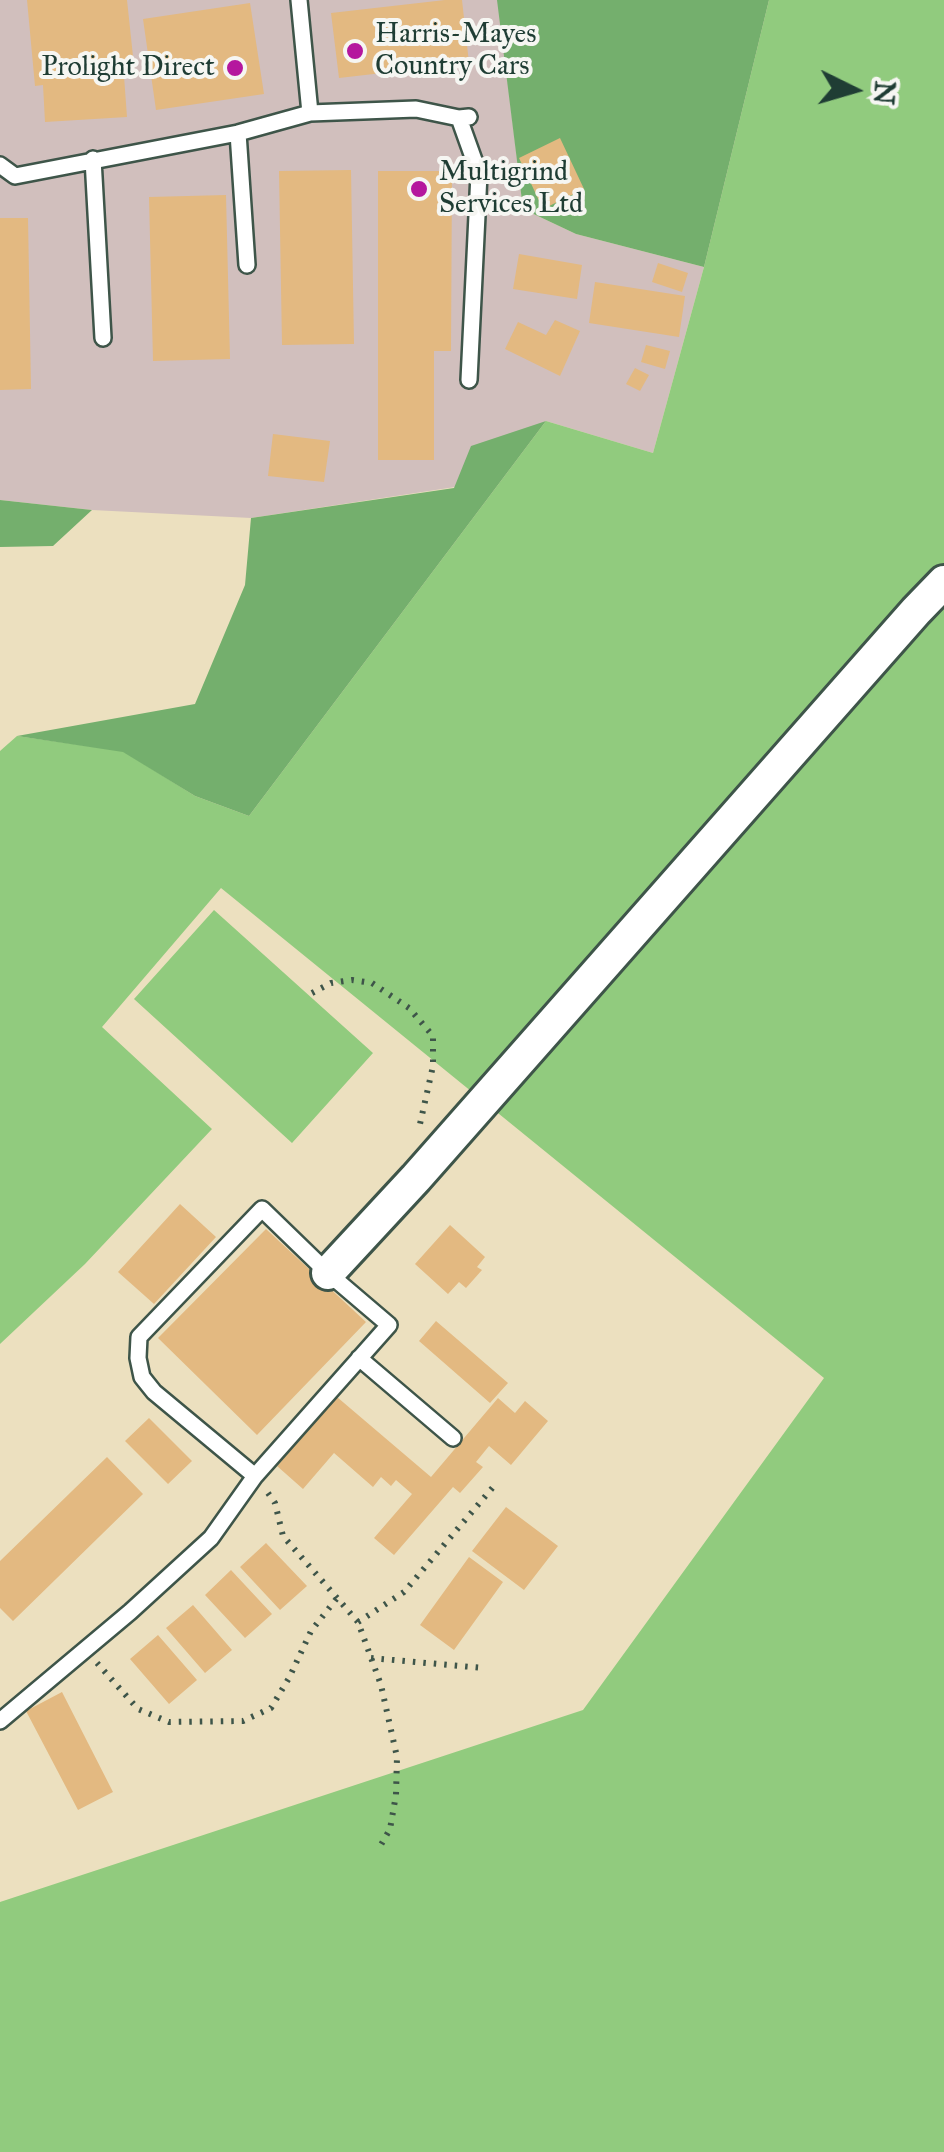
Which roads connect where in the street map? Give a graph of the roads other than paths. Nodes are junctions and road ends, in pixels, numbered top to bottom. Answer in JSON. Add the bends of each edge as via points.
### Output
{"nodes":[{"id":1,"x":298,"y":0,"type":"edge"},
{"id":2,"x":310,"y":114,"type":"junction"},
{"id":3,"x":238,"y":132,"type":"junction"},
{"id":4,"x":94,"y":159,"type":"junction"},
{"id":5,"x":0,"y":164,"type":"edge"},
{"id":6,"x":246,"y":265,"type":"dead end"},
{"id":7,"x":103,"y":338,"type":"dead end"},
{"id":8,"x":470,"y":380,"type":"dead end"},
{"id":9,"x":944,"y":582,"type":"edge"},
{"id":10,"x":328,"y":1272,"type":"junction"},
{"id":11,"x":359,"y":1358,"type":"junction"},
{"id":12,"x":453,"y":1438,"type":"dead end"},
{"id":13,"x":255,"y":1476,"type":"junction"},
{"id":14,"x":0,"y":1721,"type":"edge"}],
"edges":[{"from":1,"to":2,"type":"lane"},
{"from":2,"to":3,"type":"lane"},
{"from":2,"to":8,"type":"lane","via":[[416,110],[464,118],[480,174]]},
{"from":3,"to":4,"type":"lane"},
{"from":3,"to":6,"type":"lane"},
{"from":4,"to":5,"type":"lane","via":[[15,176]]},
{"from":4,"to":7,"type":"lane"},
{"from":9,"to":10,"type":"street"},
{"from":10,"to":11,"type":"lane","via":[[389,1324]]},
{"from":10,"to":13,"type":"lane","via":[[262,1209],[139,1337],[142,1376],[154,1392]]},
{"from":11,"to":12,"type":"lane"},
{"from":11,"to":13,"type":"lane"},
{"from":13,"to":14,"type":"lane","via":[[211,1538]]}]}
